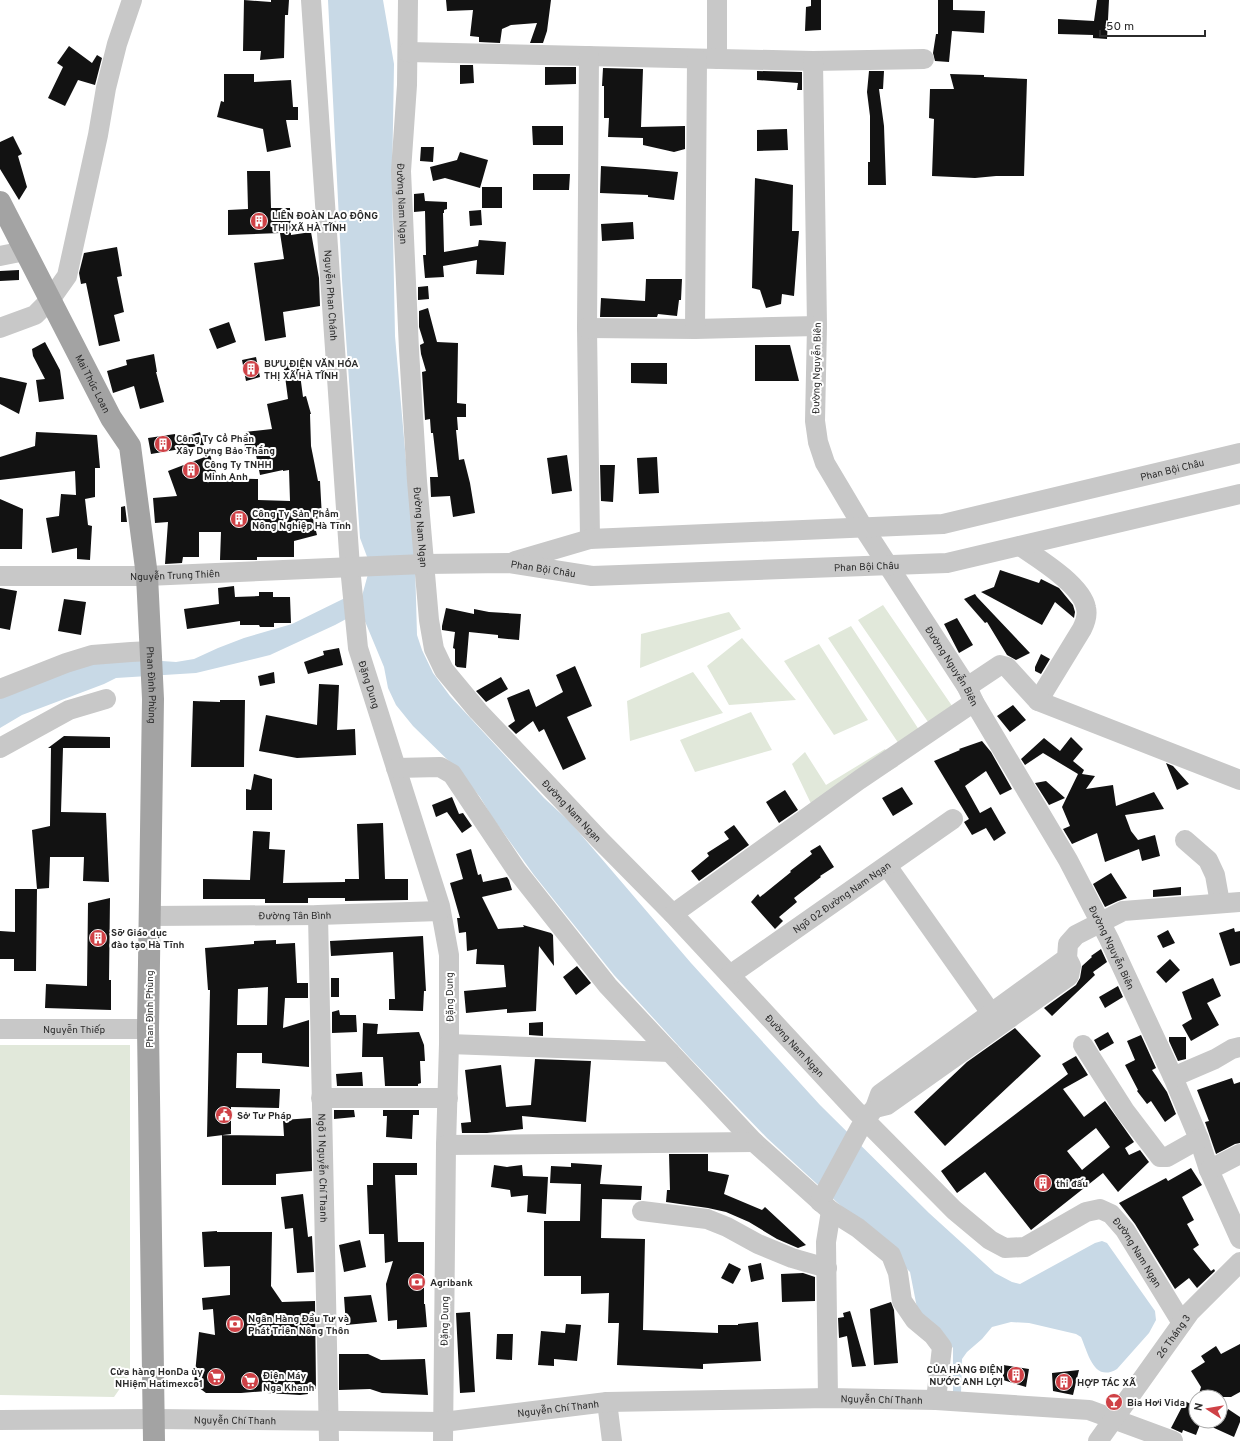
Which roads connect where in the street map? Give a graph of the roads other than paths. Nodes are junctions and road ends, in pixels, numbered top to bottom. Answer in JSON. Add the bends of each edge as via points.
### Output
{"nodes":[{"id":1,"x":132,"y":0,"type":"edge"},
{"id":2,"x":311,"y":0,"type":"edge"},
{"id":3,"x":408,"y":0,"type":"edge"},
{"id":4,"x":717,"y":0,"type":"edge"},
{"id":5,"x":408,"y":52,"type":"junction"},
{"id":6,"x":589,"y":56,"type":"junction"},
{"id":7,"x":697,"y":59,"type":"junction"},
{"id":8,"x":717,"y":59,"type":"junction"},
{"id":9,"x":924,"y":59,"type":"dead end"},
{"id":10,"x":813,"y":61,"type":"junction"},
{"id":11,"x":0,"y":202,"type":"edge"},
{"id":12,"x":25,"y":251,"type":"junction"},
{"id":13,"x":0,"y":256,"type":"edge"},
{"id":14,"x":50,"y":300,"type":"junction"},
{"id":15,"x":817,"y":326,"type":"junction"},
{"id":16,"x":0,"y":328,"type":"edge"},
{"id":17,"x":587,"y":328,"type":"junction"},
{"id":18,"x":695,"y":329,"type":"junction"},
{"id":19,"x":1240,"y":453,"type":"edge"},
{"id":20,"x":1240,"y":494,"type":"edge"},
{"id":21,"x":863,"y":527,"type":"junction"},
{"id":22,"x":590,"y":539,"type":"junction"},
{"id":23,"x":1020,"y":546,"type":"junction"},
{"id":24,"x":509,"y":563,"type":"junction"},
{"id":25,"x":424,"y":564,"type":"junction"},
{"id":26,"x":888,"y":565,"type":"junction"},
{"id":27,"x":350,"y":567,"type":"junction"},
{"id":28,"x":0,"y":576,"type":"edge"},
{"id":29,"x":147,"y":576,"type":"junction"},
{"id":30,"x":151,"y":654,"type":"junction"},
{"id":31,"x":0,"y":689,"type":"edge"},
{"id":32,"x":971,"y":694,"type":"junction"},
{"id":33,"x":106,"y":699,"type":"dead end"},
{"id":34,"x":1038,"y":701,"type":"junction"},
{"id":35,"x":0,"y":748,"type":"edge"},
{"id":36,"x":396,"y":768,"type":"junction"},
{"id":37,"x":1240,"y":780,"type":"edge"},
{"id":38,"x":953,"y":819,"type":"dead end"},
{"id":39,"x":1185,"y":840,"type":"dead end"},
{"id":40,"x":887,"y":866,"type":"junction"},
{"id":41,"x":1240,"y":902,"type":"edge"},
{"id":42,"x":1220,"y":903,"type":"junction"},
{"id":43,"x":440,"y":911,"type":"junction"},
{"id":44,"x":673,"y":914,"type":"junction"},
{"id":45,"x":318,"y":915,"type":"junction"},
{"id":46,"x":150,"y":916,"type":"junction"},
{"id":47,"x":1100,"y":923,"type":"junction"},
{"id":48,"x":1067,"y":958,"type":"junction"},
{"id":49,"x":730,"y":975,"type":"junction"},
{"id":50,"x":991,"y":1013,"type":"junction"},
{"id":51,"x":0,"y":1029,"type":"edge"},
{"id":52,"x":148,"y":1029,"type":"junction"},
{"id":53,"x":450,"y":1044,"type":"junction"},
{"id":54,"x":1083,"y":1045,"type":"dead end"},
{"id":55,"x":1240,"y":1047,"type":"edge"},
{"id":56,"x":670,"y":1052,"type":"junction"},
{"id":57,"x":1173,"y":1077,"type":"junction"},
{"id":58,"x":321,"y":1098,"type":"junction"},
{"id":59,"x":448,"y":1098,"type":"junction"},
{"id":60,"x":867,"y":1118,"type":"junction"},
{"id":61,"x":1199,"y":1138,"type":"junction"},
{"id":62,"x":754,"y":1142,"type":"junction"},
{"id":63,"x":446,"y":1145,"type":"junction"},
{"id":64,"x":1240,"y":1154,"type":"edge"},
{"id":65,"x":1209,"y":1170,"type":"junction"},
{"id":66,"x":826,"y":1202,"type":"junction"},
{"id":67,"x":642,"y":1211,"type":"dead end"},
{"id":68,"x":1240,"y":1239,"type":"edge"},
{"id":69,"x":1240,"y":1262,"type":"edge"},
{"id":70,"x":827,"y":1268,"type":"junction"},
{"id":71,"x":1182,"y":1323,"type":"junction"},
{"id":72,"x":828,"y":1398,"type":"junction"},
{"id":73,"x":936,"y":1400,"type":"junction"},
{"id":74,"x":607,"y":1402,"type":"junction"},
{"id":75,"x":1116,"y":1418,"type":"junction"},
{"id":76,"x":154,"y":1419,"type":"junction"},
{"id":77,"x":0,"y":1420,"type":"edge"},
{"id":78,"x":328,"y":1421,"type":"junction"},
{"id":79,"x":443,"y":1432,"type":"edge"},
{"id":80,"x":154,"y":1441,"type":"edge"},
{"id":81,"x":329,"y":1441,"type":"edge"},
{"id":82,"x":612,"y":1441,"type":"edge"},
{"id":83,"x":1098,"y":1441,"type":"edge"},
{"id":84,"x":1174,"y":1441,"type":"edge"}],
"edges":[{"from":1,"to":14,"type":"street","via":[[106,88],[67,276]]},
{"from":2,"to":27,"type":"street","name":"Nguyễn Phan Chánh"},
{"from":3,"to":5,"type":"street","name":"Đường Nam Ngạn"},
{"from":4,"to":8,"type":"street"},
{"from":5,"to":6,"type":"street"},
{"from":5,"to":25,"type":"street","name":"Đường Nam Ngạn","via":[[401,171],[409,350]]},
{"from":6,"to":7,"type":"street"},
{"from":6,"to":17,"type":"street"},
{"from":7,"to":8,"type":"street"},
{"from":7,"to":18,"type":"street"},
{"from":8,"to":10,"type":"street"},
{"from":9,"to":10,"type":"street"},
{"from":10,"to":15,"type":"street","name":"Đường Nguyễn Biên"},
{"from":11,"to":12,"type":"main road","name":"Mai Thúc Loan"},
{"from":12,"to":13,"type":"street"},
{"from":12,"to":14,"type":"main road","name":"Mai Thúc Loan"},
{"from":14,"to":16,"type":"street","via":[[35,315]]},
{"from":14,"to":29,"type":"main road","name":"Mai Thúc Loan","via":[[111,418],[130,446]]},
{"from":15,"to":18,"type":"street"},
{"from":15,"to":21,"type":"street","name":"Đường Nguyễn Biên","via":[[815,421],[818,442],[825,463]]},
{"from":17,"to":18,"type":"street"},
{"from":17,"to":22,"type":"street"},
{"from":19,"to":21,"type":"street","name":"Phan Bội Châu","via":[[943,524]]},
{"from":20,"to":23,"type":"street","name":"Phan Bội Châu"},
{"from":21,"to":22,"type":"street","name":"Phan Bội Châu"},
{"from":21,"to":26,"type":"street","name":"Đường Nguyễn Biên"},
{"from":22,"to":24,"type":"street","name":"Phan Bội Châu"},
{"from":23,"to":26,"type":"street","name":"Phan Bội Châu","via":[[948,563]]},
{"from":23,"to":34,"type":"street","via":[[1070,583],[1079,592],[1086,607],[1082,629]]},
{"from":24,"to":25,"type":"street","name":"Nguyễn Trung Thiên"},
{"from":24,"to":26,"type":"street","name":"Phan Bội Châu","via":[[592,576]]},
{"from":25,"to":27,"type":"street","name":"Nguyễn Trung Thiên"},
{"from":25,"to":44,"type":"street","name":"Đường Nam Ngạn","via":[[431,635],[434,649],[444,670],[478,711]]},
{"from":26,"to":32,"type":"street","name":"Đường Nguyễn Biên"},
{"from":27,"to":29,"type":"street","name":"Nguyễn Trung Thiên"},
{"from":27,"to":36,"type":"street","name":"Đặng Dung","via":[[358,648]]},
{"from":28,"to":29,"type":"street","name":"Nguyễn Trung Thiên"},
{"from":29,"to":30,"type":"main road","name":"Phan Đình Phùng"},
{"from":30,"to":31,"type":"street","via":[[131,652],[92,655]]},
{"from":30,"to":46,"type":"main road","name":"Phan Đình Phùng"},
{"from":32,"to":34,"type":"street","via":[[1000,666],[1006,667]]},
{"from":32,"to":44,"type":"street","via":[[859,780]]},
{"from":32,"to":47,"type":"street","name":"Đường Nguyễn Biên","via":[[1068,860]]},
{"from":33,"to":35,"type":"street","via":[[69,710]]},
{"from":34,"to":37,"type":"street"},
{"from":36,"to":43,"type":"street","name":"Đặng Dung"},
{"from":36,"to":56,"type":"street","via":[[440,766],[452,774],[517,871],[608,986]]},
{"from":38,"to":40,"type":"street","name":"Ngõ 02 Đường Nam Ngạn"},
{"from":39,"to":42,"type":"street","via":[[1208,860],[1215,875]]},
{"from":40,"to":49,"type":"street","name":"Ngõ 02 Đường Nam Ngạn"},
{"from":40,"to":50,"type":"street"},
{"from":41,"to":42,"type":"street"},
{"from":42,"to":47,"type":"street","via":[[1123,912]]},
{"from":43,"to":45,"type":"street","name":"Đường Tân Bình"},
{"from":43,"to":53,"type":"street","name":"Đặng Dung","via":[[449,955]]},
{"from":44,"to":49,"type":"street","name":"Đường Nam Ngạn"},
{"from":45,"to":46,"type":"street","name":"Đường Tân Bình"},
{"from":45,"to":58,"type":"street","name":"Ngõ 1 Nguyễn Chí Thanh"},
{"from":46,"to":52,"type":"main road","name":"Phan Đình Phùng"},
{"from":47,"to":48,"type":"street","via":[[1076,935],[1068,944]]},
{"from":47,"to":57,"type":"street","name":"Đường Nguyễn Biên"},
{"from":48,"to":50,"type":"street"},
{"from":48,"to":60,"type":"street","via":[[1071,966],[1069,976]]},
{"from":49,"to":60,"type":"street","name":"Đường Nam Ngạn"},
{"from":50,"to":60,"type":"street","via":[[880,1094]]},
{"from":51,"to":52,"type":"street","name":"Nguyễn Thiếp"},
{"from":52,"to":76,"type":"main road","name":"Phan Đình Phùng"},
{"from":53,"to":56,"type":"street"},
{"from":53,"to":59,"type":"street","name":"Đặng Dung"},
{"from":54,"to":61,"type":"street","via":[[1124,1111],[1160,1157],[1167,1157]]},
{"from":55,"to":57,"type":"street"},
{"from":56,"to":62,"type":"street"},
{"from":57,"to":61,"type":"street","name":"Đường Nguyễn Biên"},
{"from":58,"to":59,"type":"street"},
{"from":58,"to":78,"type":"street","name":"Ngõ 1 Nguyễn Chí Thanh"},
{"from":59,"to":63,"type":"street","name":"Đặng Dung"},
{"from":60,"to":66,"type":"street"},
{"from":60,"to":71,"type":"street","name":"Đường Nam Ngạn","via":[[954,1210],[990,1240],[1005,1248],[1024,1247],[1086,1212],[1100,1209],[1111,1214],[1125,1230]]},
{"from":61,"to":65,"type":"street","name":"Đường Nguyễn Biên"},
{"from":62,"to":63,"type":"street"},
{"from":62,"to":66,"type":"street"},
{"from":63,"to":79,"type":"street","name":"Đặng Dung"},
{"from":64,"to":65,"type":"street"},
{"from":65,"to":68,"type":"street","name":"Đường Nguyễn Biên"},
{"from":66,"to":70,"type":"street"},
{"from":66,"to":73,"type":"street","via":[[891,1255],[898,1273],[902,1301],[915,1320],[933,1334],[942,1347]]},
{"from":67,"to":70,"type":"street","via":[[707,1219],[785,1255]]},
{"from":69,"to":71,"type":"street","name":"26 Tháng 3"},
{"from":70,"to":72,"type":"street"},
{"from":71,"to":75,"type":"street","name":"26 Tháng 3"},
{"from":72,"to":73,"type":"street","name":"Nguyễn Chí Thanh"},
{"from":72,"to":74,"type":"street","name":"Nguyễn Chí Thanh"},
{"from":73,"to":75,"type":"street","name":"Nguyễn Chí Thanh","via":[[1089,1410]]},
{"from":74,"to":79,"type":"street","name":"Nguyễn Chí Thanh"},
{"from":74,"to":82,"type":"street"},
{"from":75,"to":83,"type":"street","name":"26 Tháng 3"},
{"from":75,"to":84,"type":"street","name":"Nguyễn Chí Thanh"},
{"from":76,"to":77,"type":"street","name":"Nguyễn Chí Thanh"},
{"from":76,"to":78,"type":"street","name":"Nguyễn Chí Thanh"},
{"from":76,"to":80,"type":"main road","name":"Phan Đình Phùng"},
{"from":78,"to":79,"type":"street","name":"Nguyễn Chí Thanh"},
{"from":78,"to":81,"type":"street","name":"Ngõ 1 Nguyễn Chí Thanh"}]}
